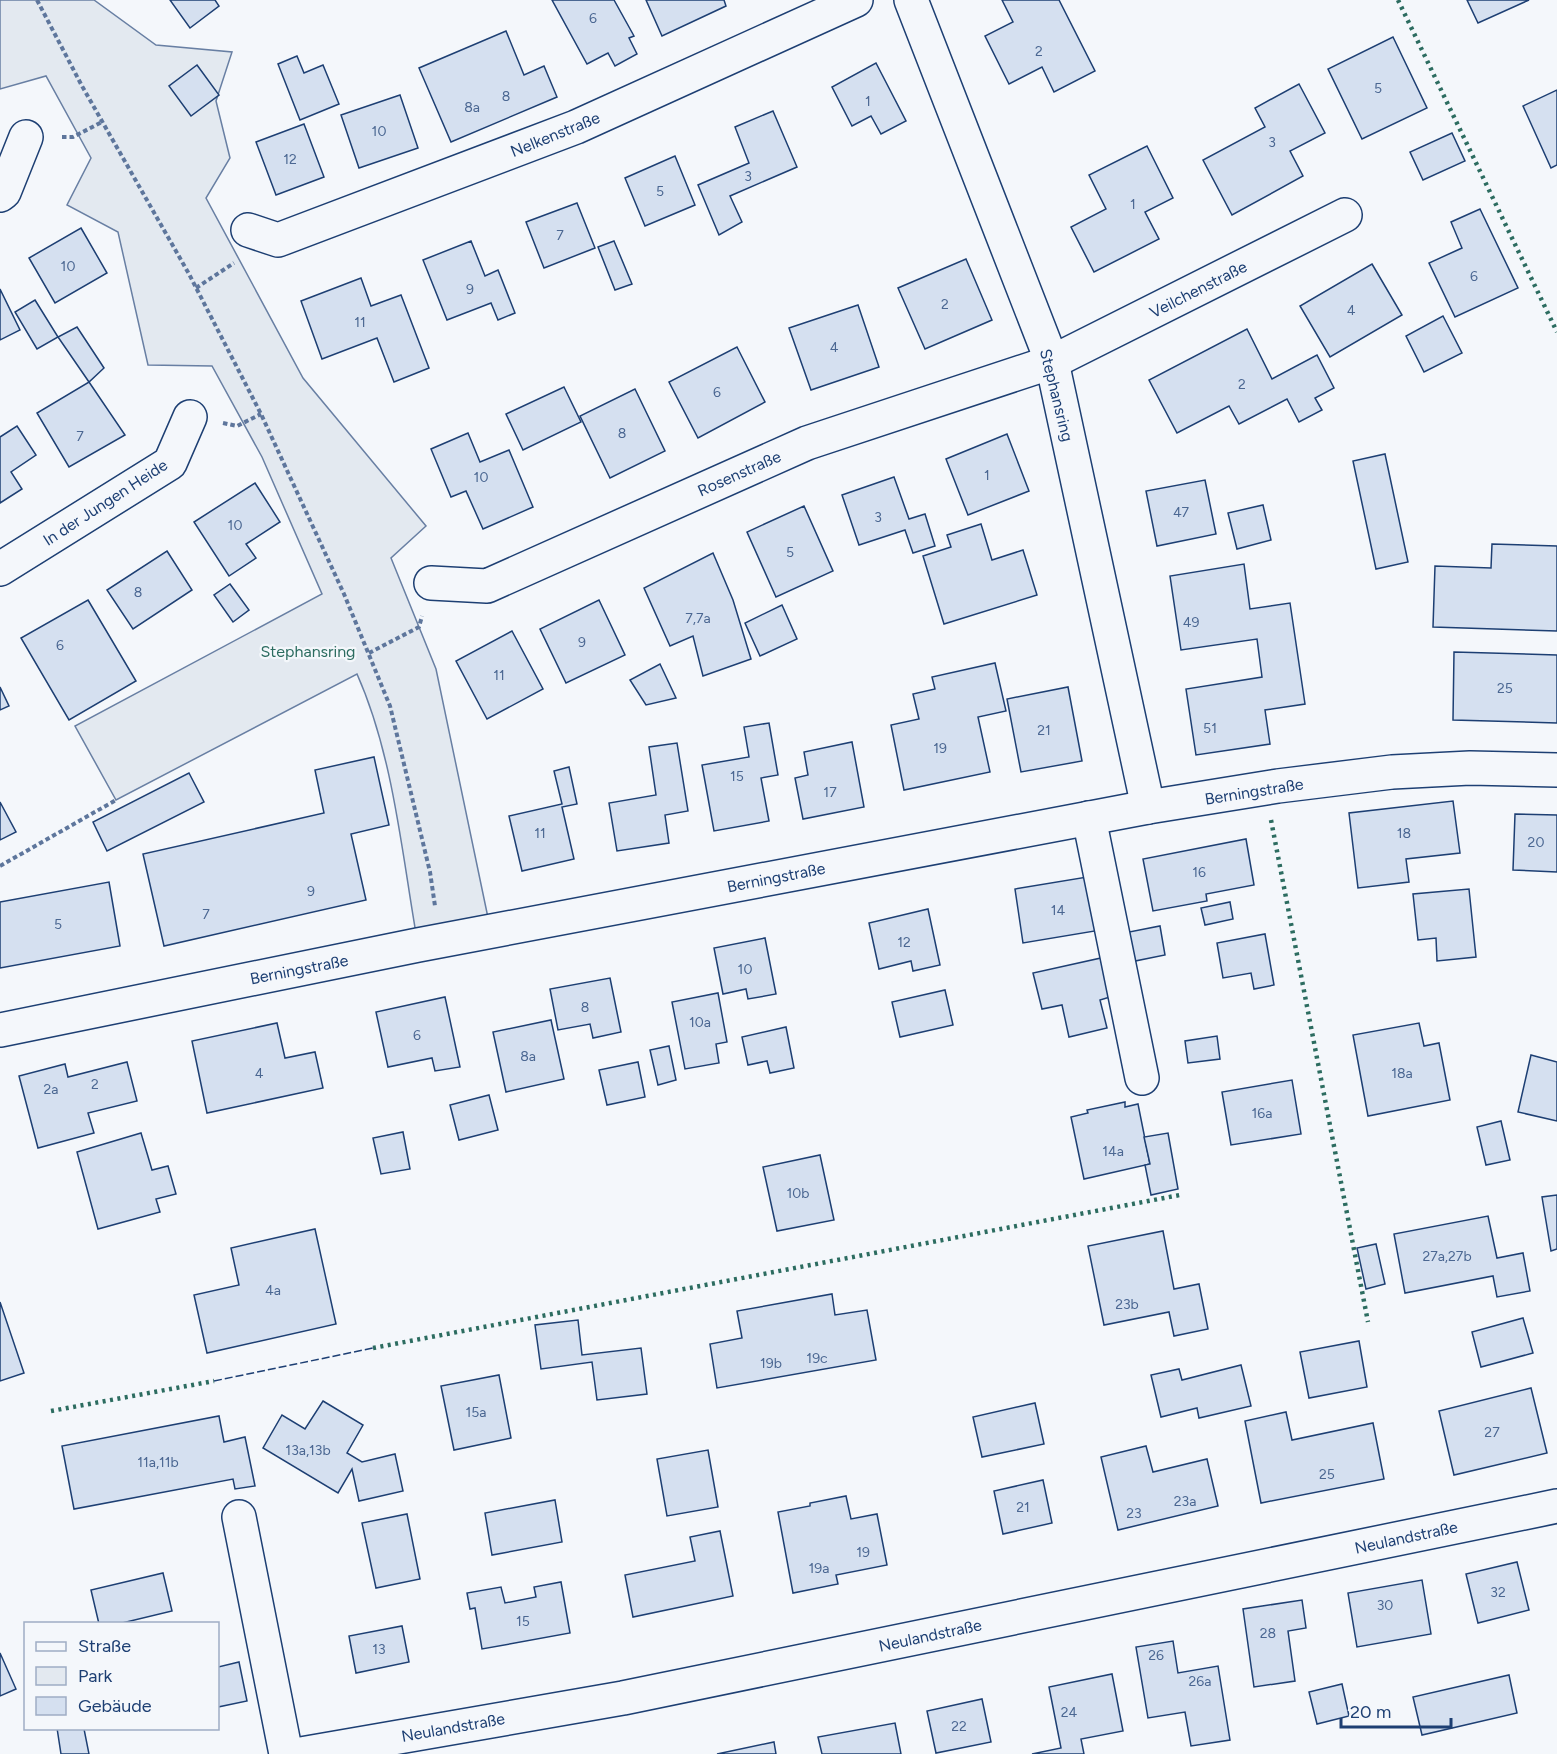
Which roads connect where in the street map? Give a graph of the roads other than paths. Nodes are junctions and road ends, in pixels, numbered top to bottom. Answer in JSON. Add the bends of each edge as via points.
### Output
{"nodes":[{"id":1,"x":856,"y":0,"type":"edge"},
{"id":2,"x":911,"y":0,"type":"edge"},
{"id":3,"x":26,"y":137,"type":"road end"},
{"id":4,"x":0,"y":195,"type":"edge"},
{"id":5,"x":1344,"y":215,"type":"dead end"},
{"id":6,"x":248,"y":230,"type":"road end"},
{"id":7,"x":1052,"y":362,"type":"junction"},
{"id":8,"x":190,"y":417,"type":"dead end"},
{"id":9,"x":0,"y":569,"type":"edge"},
{"id":10,"x":431,"y":583,"type":"road end"},
{"id":11,"x":1557,"y":770,"type":"edge"},
{"id":12,"x":1148,"y":807,"type":"junction"},
{"id":13,"x":1089,"y":818,"type":"junction"},
{"id":14,"x":0,"y":1030,"type":"edge"},
{"id":15,"x":1142,"y":1078,"type":"dead end"},
{"id":16,"x":1557,"y":1506,"type":"edge"},
{"id":17,"x":239,"y":1517,"type":"dead end"},
{"id":18,"x":286,"y":1754,"type":"edge"},
{"id":19,"x":301,"y":1754,"type":"edge"}],
"edges":[{"from":1,"to":6,"type":"street","name":"Nelkenstraße","via":[[576,127],[278,240]]},
{"from":2,"to":7,"type":"street","name":"Stephansring"},
{"from":3,"to":4,"type":"street"},
{"from":5,"to":7,"type":"street","name":"Veilchenstraße"},
{"from":7,"to":10,"type":"street","name":"Rosenstraße","via":[[807,443],[487,586]]},
{"from":7,"to":12,"type":"street","name":"Stephansring"},
{"from":8,"to":9,"type":"street","name":"In der Jungen Heide","via":[[170,463]]},
{"from":11,"to":12,"type":"street","name":"Berningstraße","via":[[1470,768],[1392,772]]},
{"from":12,"to":13,"type":"street","name":"Berningstraße"},
{"from":13,"to":14,"type":"street","name":"Berningstraße","via":[[441,941]]},
{"from":13,"to":15,"type":"street"},
{"from":16,"to":19,"type":"street","name":"Neulandstraße","via":[[623,1698]]},
{"from":17,"to":18,"type":"street"}]}
